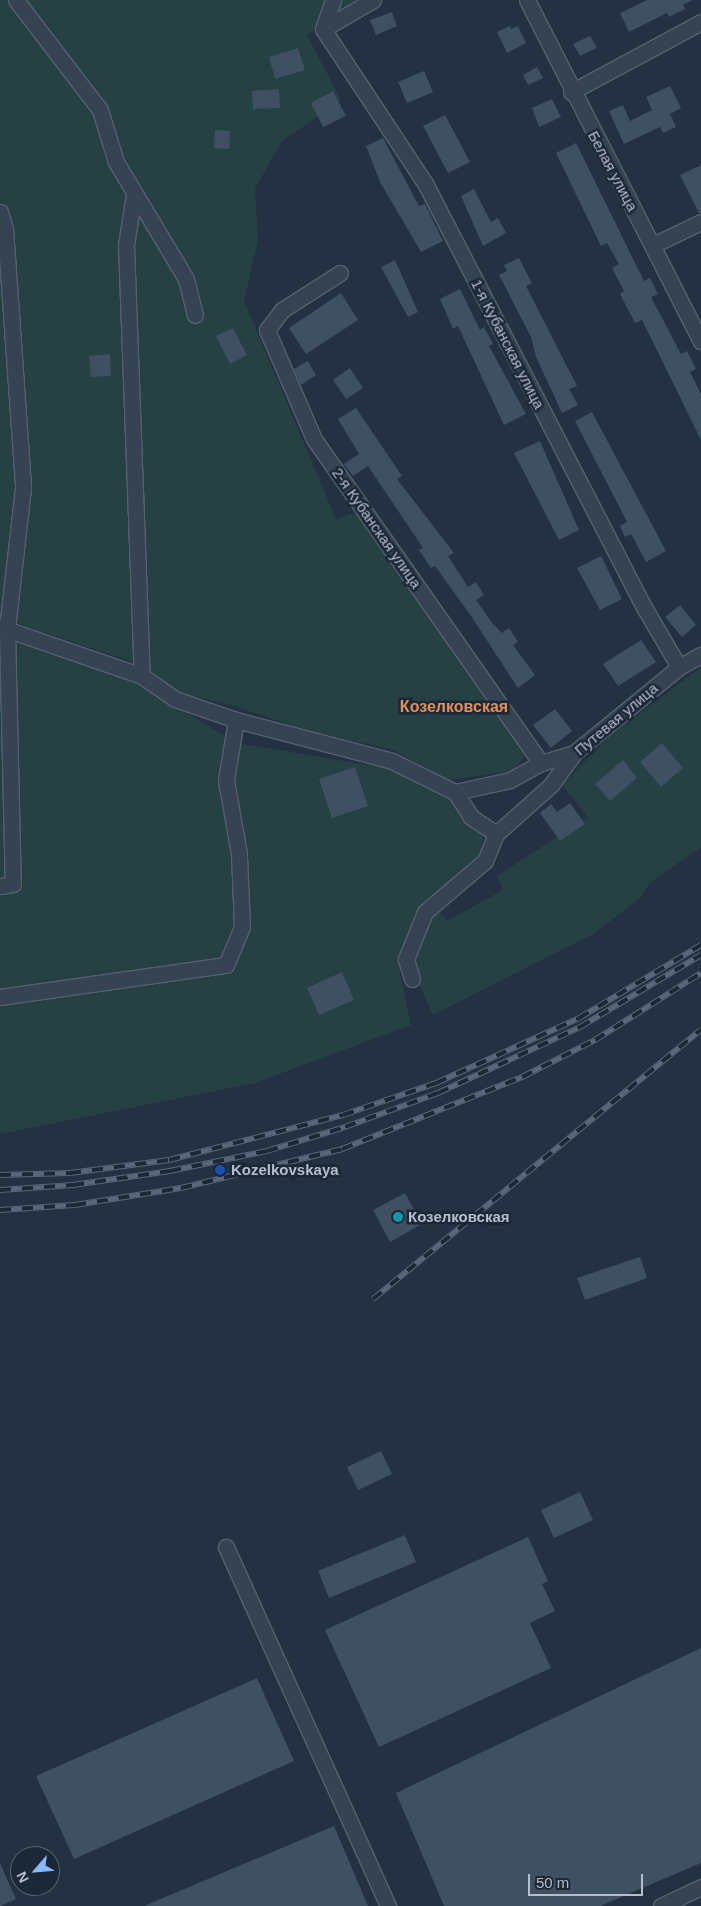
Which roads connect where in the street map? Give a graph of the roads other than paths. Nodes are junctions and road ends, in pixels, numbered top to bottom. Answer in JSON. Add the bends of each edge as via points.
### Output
{"nodes":[{"id":1,"x":16,"y":0,"type":"edge"},
{"id":2,"x":333,"y":0,"type":"edge"},
{"id":3,"x":373,"y":0,"type":"edge"},
{"id":4,"x":527,"y":0,"type":"edge"},
{"id":5,"x":701,"y":22,"type":"edge"},
{"id":6,"x":323,"y":28,"type":"junction"},
{"id":7,"x":571,"y":92,"type":"junction"},
{"id":8,"x":134,"y":194,"type":"junction"},
{"id":9,"x":0,"y":212,"type":"edge"},
{"id":10,"x":701,"y":222,"type":"edge"},
{"id":11,"x":653,"y":246,"type":"junction"},
{"id":12,"x":340,"y":273,"type":"dead end"},
{"id":13,"x":195,"y":315,"type":"dead end"},
{"id":14,"x":701,"y":341,"type":"edge"},
{"id":15,"x":3,"y":628,"type":"edge"},
{"id":16,"x":701,"y":655,"type":"edge"},
{"id":17,"x":679,"y":667,"type":"junction"},
{"id":18,"x":142,"y":676,"type":"junction"},
{"id":19,"x":236,"y":720,"type":"junction"},
{"id":20,"x":574,"y":753,"type":"junction"},
{"id":21,"x":541,"y":763,"type":"junction"},
{"id":22,"x":456,"y":792,"type":"junction"},
{"id":23,"x":496,"y":834,"type":"junction"},
{"id":24,"x":0,"y":886,"type":"edge"},
{"id":25,"x":412,"y":979,"type":"dead end"},
{"id":26,"x":0,"y":997,"type":"edge"},
{"id":27,"x":226,"y":1547,"type":"dead end"},
{"id":28,"x":701,"y":1888,"type":"edge"},
{"id":29,"x":388,"y":1906,"type":"edge"},
{"id":30,"x":661,"y":1906,"type":"edge"}],
"edges":[{"from":1,"to":8,"type":"street","via":[[100,110],[116,162]]},
{"from":2,"to":6,"type":"street"},
{"from":3,"to":6,"type":"street"},
{"from":4,"to":7,"type":"street","name":"Белая улица"},
{"from":5,"to":7,"type":"street"},
{"from":6,"to":17,"type":"street","name":"1-я Кубанская улица","via":[[425,183],[645,609]]},
{"from":7,"to":11,"type":"street","name":"Белая улица"},
{"from":8,"to":13,"type":"street","via":[[186,279]]},
{"from":8,"to":18,"type":"street","via":[[126,245]]},
{"from":9,"to":15,"type":"street","via":[[5,228],[23,488]]},
{"from":10,"to":11,"type":"street"},
{"from":11,"to":14,"type":"street","name":"Белая улица"},
{"from":12,"to":21,"type":"street","name":"2-я Кубанская улица","via":[[282,310],[267,330],[314,439]]},
{"from":15,"to":18,"type":"street"},
{"from":15,"to":24,"type":"street","via":[[13,884]]},
{"from":16,"to":17,"type":"street","name":"Путевая улица"},
{"from":17,"to":20,"type":"street","name":"Путевая улица"},
{"from":18,"to":19,"type":"street","via":[[175,699]]},
{"from":19,"to":22,"type":"street","via":[[392,761]]},
{"from":19,"to":26,"type":"street","via":[[226,780],[239,854],[242,927],[226,965]]},
{"from":20,"to":21,"type":"street"},
{"from":20,"to":23,"type":"street","name":"Путевая улица","via":[[551,785]]},
{"from":21,"to":22,"type":"street","via":[[510,780]]},
{"from":22,"to":23,"type":"street","via":[[471,817]]},
{"from":23,"to":25,"type":"street","name":"Путевая улица","via":[[485,861],[425,912],[406,959]]},
{"from":27,"to":29,"type":"street"},
{"from":28,"to":30,"type":"street"}]}
